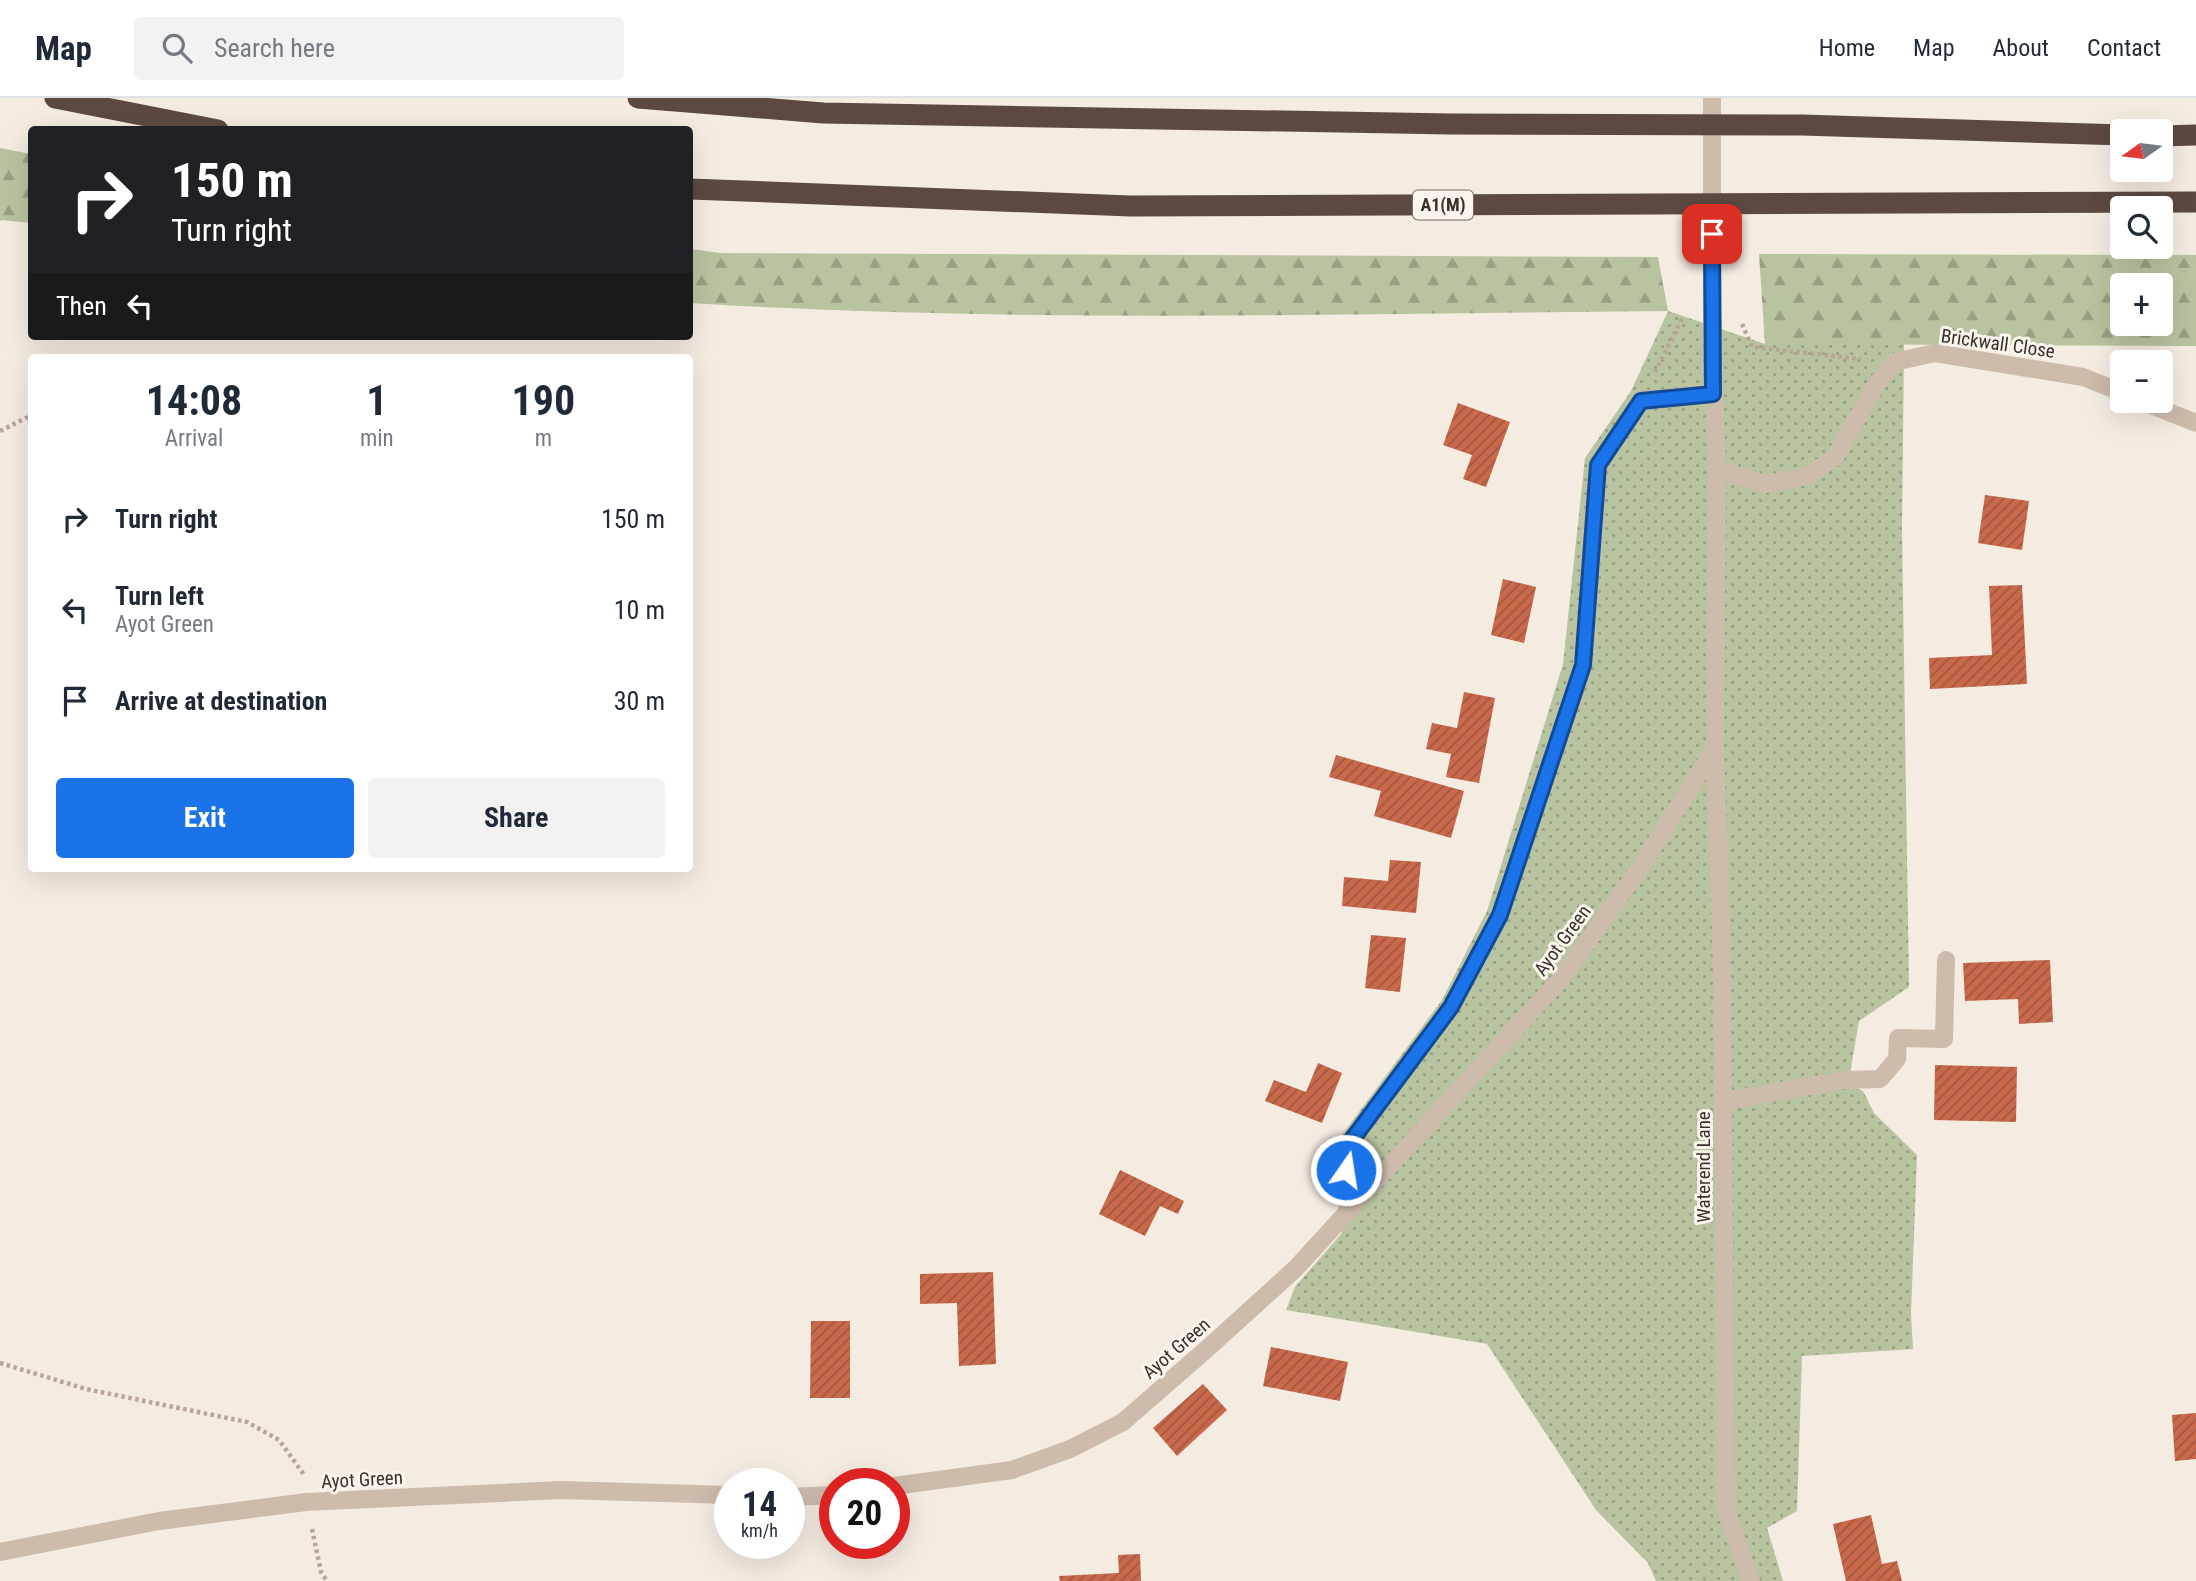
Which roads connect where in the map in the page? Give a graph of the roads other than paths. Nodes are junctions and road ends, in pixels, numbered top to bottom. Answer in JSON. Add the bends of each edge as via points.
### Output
{"nodes":[{"id":1,"x":55,"y":98,"type":"edge"},
{"id":2,"x":638,"y":98,"type":"edge"},
{"id":3,"x":1713,"y":98,"type":"edge"},
{"id":4,"x":198,"y":126,"type":"edge"},
{"id":5,"x":2110,"y":135,"type":"edge"},
{"id":6,"x":2196,"y":135,"type":"edge"},
{"id":7,"x":2174,"y":136,"type":"edge"},
{"id":8,"x":693,"y":190,"type":"edge"},
{"id":9,"x":2196,"y":202,"type":"edge"},
{"id":10,"x":2110,"y":388,"type":"edge"},
{"id":11,"x":1713,"y":394,"type":"junction"},
{"id":12,"x":2171,"y":413,"type":"edge"},
{"id":13,"x":2196,"y":423,"type":"edge"},
{"id":14,"x":1717,"y":470,"type":"junction"},
{"id":15,"x":1715,"y":748,"type":"junction"},
{"id":16,"x":1946,"y":960,"type":"dead end"},
{"id":17,"x":1724,"y":1101,"type":"junction"},
{"id":18,"x":1348,"y":1212,"type":"junction"},
{"id":19,"x":910,"y":1484,"type":"edge"},
{"id":20,"x":714,"y":1495,"type":"edge"},
{"id":21,"x":0,"y":1552,"type":"edge"},
{"id":22,"x":1751,"y":1581,"type":"edge"}],
"edges":[{"from":1,"to":4,"type":"highway"},
{"from":2,"to":5,"type":"highway","via":[[837,114],[1802,125]]},
{"from":3,"to":11,"type":"street"},
{"from":6,"to":7,"type":"highway"},
{"from":8,"to":9,"type":"highway","number":"A1(M)","via":[[1130,205]]},
{"from":10,"to":14,"type":"street","name":"Brickwall Close","via":[[2083,377],[1935,353],[1894,362],[1835,457],[1808,476],[1766,484]]},
{"from":11,"to":14,"type":"street"},
{"from":11,"to":18,"type":"street","via":[[1641,401],[1598,465],[1583,665],[1500,915],[1451,1007],[1345,1149]]},
{"from":12,"to":13,"type":"street"},
{"from":14,"to":15,"type":"street"},
{"from":15,"to":17,"type":"street","name":"Waterend Lane"},
{"from":15,"to":18,"type":"street","name":"Ayot Green","via":[[1638,871],[1559,981]]},
{"from":16,"to":17,"type":"street","via":[[1944,1039],[1898,1038],[1897,1059],[1880,1079],[1845,1080]]},
{"from":17,"to":22,"type":"street","name":"Waterend Lane","via":[[1726,1510]]},
{"from":18,"to":19,"type":"street","name":"Ayot Green","via":[[1295,1269],[1123,1422],[1070,1450],[1012,1469]]},
{"from":20,"to":21,"type":"street","name":"Ayot Green","via":[[561,1490],[306,1502],[159,1521]]}]}
